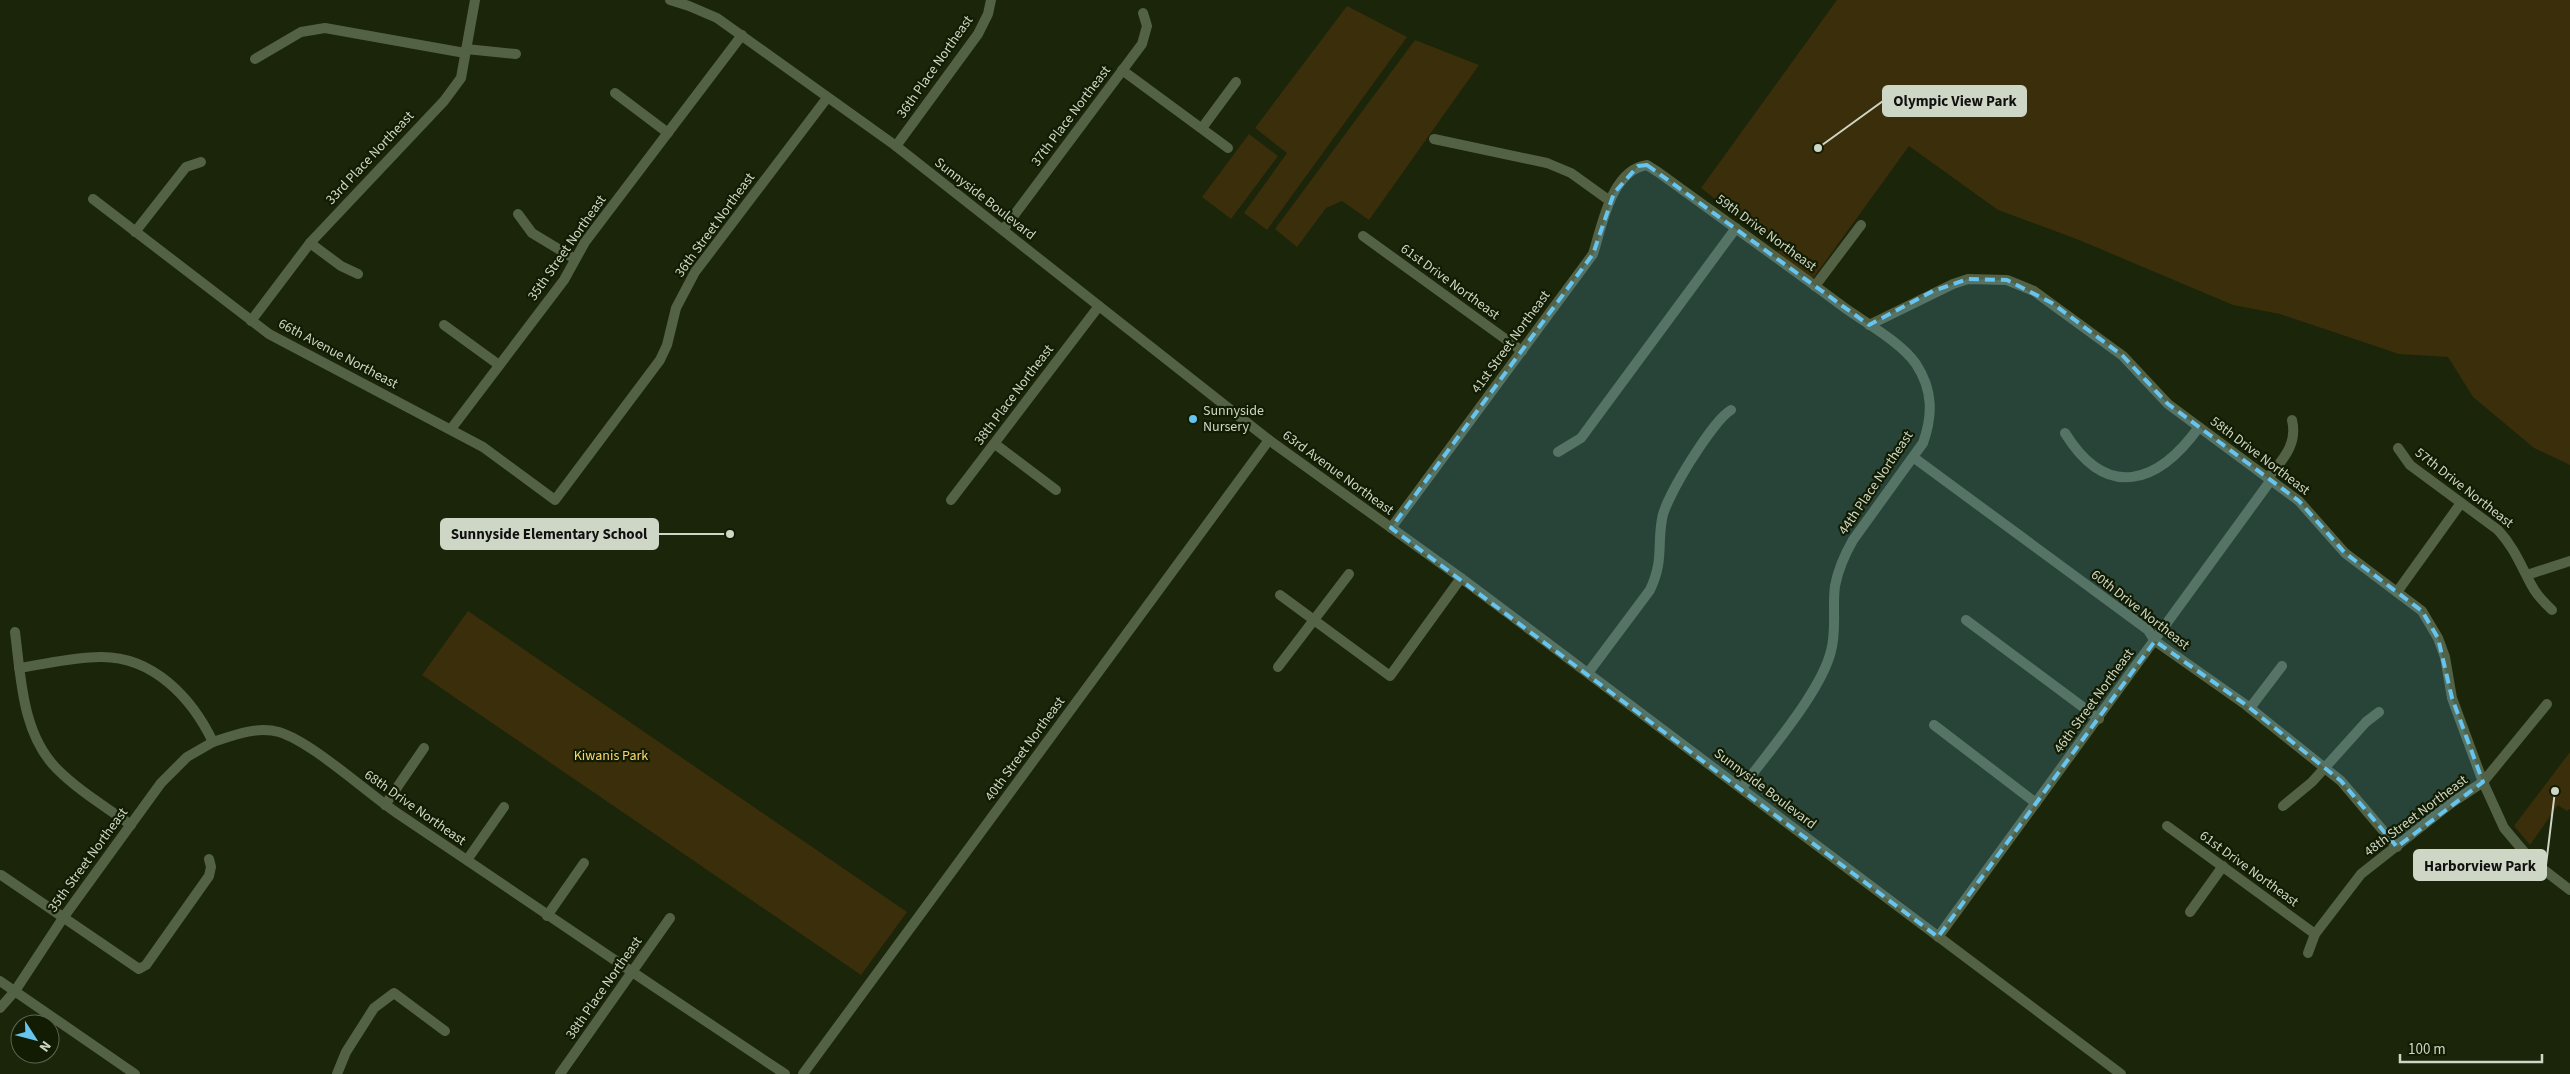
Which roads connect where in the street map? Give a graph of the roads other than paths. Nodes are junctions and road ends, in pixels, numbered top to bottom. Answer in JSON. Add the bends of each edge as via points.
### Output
{"nodes":[{"id":1,"x":474,"y":0,"type":"edge"},
{"id":2,"x":670,"y":0,"type":"edge"},
{"id":3,"x":991,"y":0,"type":"edge"},
{"id":4,"x":1143,"y":13,"type":"dead end"},
{"id":5,"x":742,"y":35,"type":"junction"},
{"id":6,"x":465,"y":51,"type":"junction"},
{"id":7,"x":516,"y":54,"type":"dead end"},
{"id":8,"x":255,"y":58,"type":"dead end"},
{"id":9,"x":1122,"y":70,"type":"junction"},
{"id":10,"x":1236,"y":82,"type":"dead end"},
{"id":11,"x":615,"y":93,"type":"dead end"},
{"id":12,"x":827,"y":98,"type":"junction"},
{"id":13,"x":1202,"y":128,"type":"junction"},
{"id":14,"x":668,"y":133,"type":"junction"},
{"id":15,"x":1434,"y":139,"type":"dead end"},
{"id":16,"x":896,"y":146,"type":"junction"},
{"id":17,"x":1228,"y":148,"type":"dead end"},
{"id":18,"x":201,"y":162,"type":"dead end"},
{"id":19,"x":1638,"y":166,"type":"joint"},
{"id":20,"x":93,"y":199,"type":"dead end"},
{"id":21,"x":1610,"y":201,"type":"junction"},
{"id":22,"x":518,"y":214,"type":"dead end"},
{"id":23,"x":1861,"y":224,"type":"dead end"},
{"id":24,"x":1736,"y":228,"type":"junction"},
{"id":25,"x":1003,"y":230,"type":"junction"},
{"id":26,"x":135,"y":232,"type":"junction"},
{"id":27,"x":1363,"y":236,"type":"dead end"},
{"id":28,"x":310,"y":244,"type":"junction"},
{"id":29,"x":575,"y":259,"type":"junction"},
{"id":30,"x":358,"y":274,"type":"dead end"},
{"id":31,"x":1815,"y":286,"type":"junction"},
{"id":32,"x":1099,"y":306,"type":"junction"},
{"id":33,"x":251,"y":321,"type":"junction"},
{"id":34,"x":444,"y":325,"type":"dead end"},
{"id":35,"x":1869,"y":325,"type":"junction"},
{"id":36,"x":1522,"y":351,"type":"junction"},
{"id":37,"x":499,"y":365,"type":"junction"},
{"id":38,"x":1730,"y":410,"type":"dead end"},
{"id":39,"x":2292,"y":420,"type":"dead end"},
{"id":40,"x":2199,"y":427,"type":"junction"},
{"id":41,"x":451,"y":429,"type":"junction"},
{"id":42,"x":2065,"y":433,"type":"dead end"},
{"id":43,"x":1270,"y":440,"type":"junction"},
{"id":44,"x":995,"y":444,"type":"junction"},
{"id":45,"x":2398,"y":448,"type":"dead end"},
{"id":46,"x":1558,"y":452,"type":"dead end"},
{"id":47,"x":1913,"y":457,"type":"junction"},
{"id":48,"x":2269,"y":479,"type":"junction"},
{"id":49,"x":1056,"y":490,"type":"dead end"},
{"id":50,"x":555,"y":500,"type":"joint"},
{"id":51,"x":951,"y":500,"type":"dead end"},
{"id":52,"x":2461,"y":503,"type":"junction"},
{"id":53,"x":1391,"y":528,"type":"junction"},
{"id":54,"x":2570,"y":560,"type":"edge"},
{"id":55,"x":1349,"y":574,"type":"dead end"},
{"id":56,"x":2527,"y":575,"type":"junction"},
{"id":57,"x":1461,"y":578,"type":"junction"},
{"id":58,"x":2397,"y":592,"type":"junction"},
{"id":59,"x":1280,"y":595,"type":"dead end"},
{"id":60,"x":2552,"y":610,"type":"dead end"},
{"id":61,"x":1314,"y":620,"type":"junction"},
{"id":62,"x":1966,"y":620,"type":"dead end"},
{"id":63,"x":14,"y":632,"type":"dead end"},
{"id":64,"x":2155,"y":641,"type":"junction"},
{"id":65,"x":2282,"y":666,"type":"dead end"},
{"id":66,"x":1278,"y":667,"type":"dead end"},
{"id":67,"x":19,"y":668,"type":"junction"},
{"id":68,"x":1588,"y":673,"type":"junction"},
{"id":69,"x":2548,"y":704,"type":"dead end"},
{"id":70,"x":2250,"y":708,"type":"junction"},
{"id":71,"x":2379,"y":712,"type":"dead end"},
{"id":72,"x":2098,"y":719,"type":"junction"},
{"id":73,"x":1934,"y":725,"type":"dead end"},
{"id":74,"x":213,"y":742,"type":"junction"},
{"id":75,"x":424,"y":748,"type":"dead end"},
{"id":76,"x":2325,"y":769,"type":"junction"},
{"id":77,"x":2483,"y":782,"type":"junction"},
{"id":78,"x":1742,"y":788,"type":"junction"},
{"id":79,"x":2036,"y":803,"type":"junction"},
{"id":80,"x":385,"y":805,"type":"junction"},
{"id":81,"x":2283,"y":806,"type":"dead end"},
{"id":82,"x":504,"y":807,"type":"dead end"},
{"id":83,"x":130,"y":825,"type":"junction"},
{"id":84,"x":2168,"y":826,"type":"dead end"},
{"id":85,"x":2397,"y":846,"type":"junction"},
{"id":86,"x":209,"y":859,"type":"dead end"},
{"id":87,"x":467,"y":860,"type":"junction"},
{"id":88,"x":584,"y":863,"type":"dead end"},
{"id":89,"x":2222,"y":866,"type":"junction"},
{"id":90,"x":1,"y":875,"type":"edge"},
{"id":91,"x":2570,"y":890,"type":"edge"},
{"id":92,"x":2190,"y":912,"type":"dead end"},
{"id":93,"x":547,"y":916,"type":"junction"},
{"id":94,"x":63,"y":918,"type":"junction"},
{"id":95,"x":670,"y":918,"type":"dead end"},
{"id":96,"x":2314,"y":934,"type":"junction"},
{"id":97,"x":1938,"y":937,"type":"junction"},
{"id":98,"x":2308,"y":953,"type":"dead end"},
{"id":99,"x":632,"y":972,"type":"junction"},
{"id":100,"x":0,"y":981,"type":"edge"},
{"id":101,"x":15,"y":991,"type":"junction"},
{"id":102,"x":0,"y":1008,"type":"edge"},
{"id":103,"x":444,"y":1031,"type":"dead end"},
{"id":104,"x":135,"y":1074,"type":"edge"},
{"id":105,"x":337,"y":1074,"type":"edge"},
{"id":106,"x":560,"y":1074,"type":"edge"},
{"id":107,"x":785,"y":1074,"type":"edge"},
{"id":108,"x":803,"y":1074,"type":"edge"},
{"id":109,"x":2121,"y":1074,"type":"edge"}],
"edges":[{"from":1,"to":6,"type":"street","name":"33rd Place Northeast"},
{"from":2,"to":5,"type":"street","name":"Sunnyside Boulevard","via":[[717,18]]},
{"from":3,"to":16,"type":"street","name":"36th Place Northeast","via":[[978,34]]},
{"from":4,"to":9,"type":"street","name":"37th Place Northeast","via":[[1147,26],[1142,44]]},
{"from":5,"to":12,"type":"street","name":"Sunnyside Boulevard"},
{"from":5,"to":14,"type":"street","name":"35th Street Northeast"},
{"from":6,"to":7,"type":"street"},
{"from":6,"to":8,"type":"street","via":[[325,28],[301,32]]},
{"from":6,"to":28,"type":"street","name":"33rd Place Northeast","via":[[461,78],[444,101]]},
{"from":9,"to":13,"type":"street"},
{"from":9,"to":25,"type":"street","name":"37th Place Northeast"},
{"from":10,"to":13,"type":"street"},
{"from":11,"to":14,"type":"street"},
{"from":12,"to":16,"type":"street","name":"Sunnyside Boulevard"},
{"from":12,"to":50,"type":"street","name":"36th Street Northeast","via":[[695,272],[676,308],[660,360]]},
{"from":13,"to":17,"type":"street"},
{"from":14,"to":29,"type":"street","name":"35th Street Northeast"},
{"from":15,"to":21,"type":"street","via":[[1547,163],[1571,173]]},
{"from":16,"to":25,"type":"street","name":"Sunnyside Boulevard"},
{"from":18,"to":26,"type":"street","via":[[186,167]]},
{"from":19,"to":21,"type":"street","name":"41st Street Northeast","via":[[1630,171]]},
{"from":19,"to":24,"type":"street","name":"59th Drive Northeast","via":[[1647,165]]},
{"from":20,"to":26,"type":"street","name":"66th Avenue Northeast"},
{"from":21,"to":36,"type":"street","name":"41st Street Northeast","via":[[1593,254]]},
{"from":22,"to":29,"type":"street","via":[[532,233]]},
{"from":23,"to":31,"type":"street","name":"59th Drive Northeast"},
{"from":24,"to":31,"type":"street","name":"59th Drive Northeast"},
{"from":24,"to":46,"type":"street","via":[[1581,438]]},
{"from":25,"to":32,"type":"street","name":"Sunnyside Boulevard"},
{"from":26,"to":33,"type":"street","name":"66th Avenue Northeast"},
{"from":27,"to":36,"type":"street","name":"61st Drive Northeast"},
{"from":28,"to":30,"type":"street"},
{"from":28,"to":33,"type":"street","name":"33rd Place Northeast"},
{"from":29,"to":37,"type":"street","name":"35th Street Northeast","via":[[564,280]]},
{"from":31,"to":35,"type":"street"},
{"from":32,"to":43,"type":"street","name":"Sunnyside Boulevard"},
{"from":32,"to":44,"type":"street","name":"38th Place Northeast"},
{"from":33,"to":41,"type":"street","name":"66th Avenue Northeast","via":[[286,345]]},
{"from":34,"to":37,"type":"street"},
{"from":35,"to":40,"type":"street","name":"58th Drive Northeast","via":[[1933,291],[1968,279],[1989,278],[2021,284],[2123,356],[2156,393]]},
{"from":35,"to":47,"type":"street","name":"44th Place Northeast","via":[[1915,363],[1928,389],[1931,404],[1928,428]]},
{"from":36,"to":53,"type":"street","name":"41st Street Northeast"},
{"from":37,"to":41,"type":"street","name":"35th Street Northeast"},
{"from":38,"to":68,"type":"street","via":[[1722,415],[1703,442],[1662,516],[1661,556],[1650,590]]},
{"from":39,"to":48,"type":"street","name":"46th Street Northeast","via":[[2295,431],[2293,443]]},
{"from":40,"to":42,"type":"street","via":[[2175,457],[2162,467],[2144,475],[2130,476],[2097,470],[2087,463]]},
{"from":40,"to":48,"type":"street","name":"58th Drive Northeast"},
{"from":41,"to":50,"type":"street","name":"66th Avenue Northeast","via":[[483,447]]},
{"from":43,"to":53,"type":"street","name":"63rd Avenue Northeast"},
{"from":43,"to":108,"type":"street","name":"40th Street Northeast"},
{"from":44,"to":49,"type":"street"},
{"from":44,"to":51,"type":"street","name":"38th Place Northeast"},
{"from":45,"to":52,"type":"street","name":"57th Drive Northeast","via":[[2410,465]]},
{"from":47,"to":64,"type":"street","name":"60th Drive Northeast","via":[[2148,630]]},
{"from":47,"to":78,"type":"street","name":"44th Place Northeast","via":[[1845,555],[1835,586],[1832,650],[1818,683]]},
{"from":48,"to":58,"type":"street","name":"58th Drive Northeast","via":[[2298,501],[2345,553]]},
{"from":48,"to":64,"type":"street","name":"46th Street Northeast"},
{"from":52,"to":56,"type":"street","name":"57th Drive Northeast","via":[[2508,541]]},
{"from":52,"to":58,"type":"street"},
{"from":53,"to":57,"type":"street","name":"Sunnyside Boulevard"},
{"from":54,"to":56,"type":"street"},
{"from":55,"to":61,"type":"street"},
{"from":56,"to":60,"type":"street","name":"57th Drive Northeast","via":[[2537,594]]},
{"from":57,"to":61,"type":"street","via":[[1390,676]]},
{"from":57,"to":68,"type":"street","name":"Sunnyside Boulevard"},
{"from":58,"to":77,"type":"street","name":"58th Drive Northeast","via":[[2422,612],[2438,638],[2452,698]]},
{"from":59,"to":61,"type":"street"},
{"from":61,"to":66,"type":"street"},
{"from":62,"to":72,"type":"street"},
{"from":63,"to":67,"type":"street"},
{"from":64,"to":70,"type":"street","name":"60th Drive Northeast"},
{"from":64,"to":72,"type":"street","name":"46th Street Northeast"},
{"from":65,"to":70,"type":"street"},
{"from":67,"to":74,"type":"street","via":[[99,657],[123,659],[148,668],[190,703]]},
{"from":67,"to":83,"type":"street","via":[[34,734],[45,754],[65,776]]},
{"from":68,"to":78,"type":"street","name":"Sunnyside Boulevard"},
{"from":69,"to":77,"type":"street","name":"48th Street Northeast"},
{"from":70,"to":76,"type":"street","name":"60th Drive Northeast"},
{"from":71,"to":76,"type":"street","via":[[2366,722]]},
{"from":72,"to":79,"type":"street","name":"46th Street Northeast"},
{"from":73,"to":79,"type":"street"},
{"from":74,"to":80,"type":"street","name":"68th Drive Northeast","via":[[239,733],[278,732],[300,742]]},
{"from":74,"to":83,"type":"street","name":"35th Street Northeast","via":[[187,757],[167,777]]},
{"from":75,"to":80,"type":"street"},
{"from":76,"to":81,"type":"street"},
{"from":76,"to":85,"type":"street","name":"60th Drive Northeast","via":[[2341,782]]},
{"from":77,"to":85,"type":"street","name":"48th Street Northeast"},
{"from":77,"to":91,"type":"street","name":"58th Drive Northeast","via":[[2509,835],[2531,860]]},
{"from":78,"to":97,"type":"street","name":"Sunnyside Boulevard"},
{"from":79,"to":97,"type":"street","name":"46th Street Northeast"},
{"from":80,"to":87,"type":"street","name":"68th Drive Northeast"},
{"from":82,"to":87,"type":"street"},
{"from":83,"to":94,"type":"street","name":"35th Street Northeast"},
{"from":84,"to":89,"type":"street","name":"61st Drive Northeast"},
{"from":85,"to":96,"type":"street","name":"48th Street Northeast","via":[[2361,874]]},
{"from":86,"to":94,"type":"street","via":[[212,867],[209,876],[146,965],[139,969]]},
{"from":87,"to":93,"type":"street","name":"68th Drive Northeast"},
{"from":88,"to":93,"type":"street"},
{"from":89,"to":92,"type":"street"},
{"from":89,"to":96,"type":"street","name":"61st Drive Northeast"},
{"from":90,"to":94,"type":"street"},
{"from":93,"to":99,"type":"street","name":"68th Drive Northeast"},
{"from":94,"to":101,"type":"street","name":"35th Street Northeast"},
{"from":95,"to":99,"type":"street","name":"38th Place Northeast"},
{"from":96,"to":98,"type":"street","name":"48th Street Northeast"},
{"from":97,"to":109,"type":"street","name":"Sunnyside Boulevard"},
{"from":99,"to":106,"type":"street","name":"38th Place Northeast"},
{"from":99,"to":107,"type":"street","name":"68th Drive Northeast"},
{"from":100,"to":101,"type":"street"},
{"from":101,"to":102,"type":"street","name":"35th Street Northeast"},
{"from":101,"to":104,"type":"street"},
{"from":103,"to":105,"type":"street","via":[[394,993],[374,1008],[346,1052]]}]}
